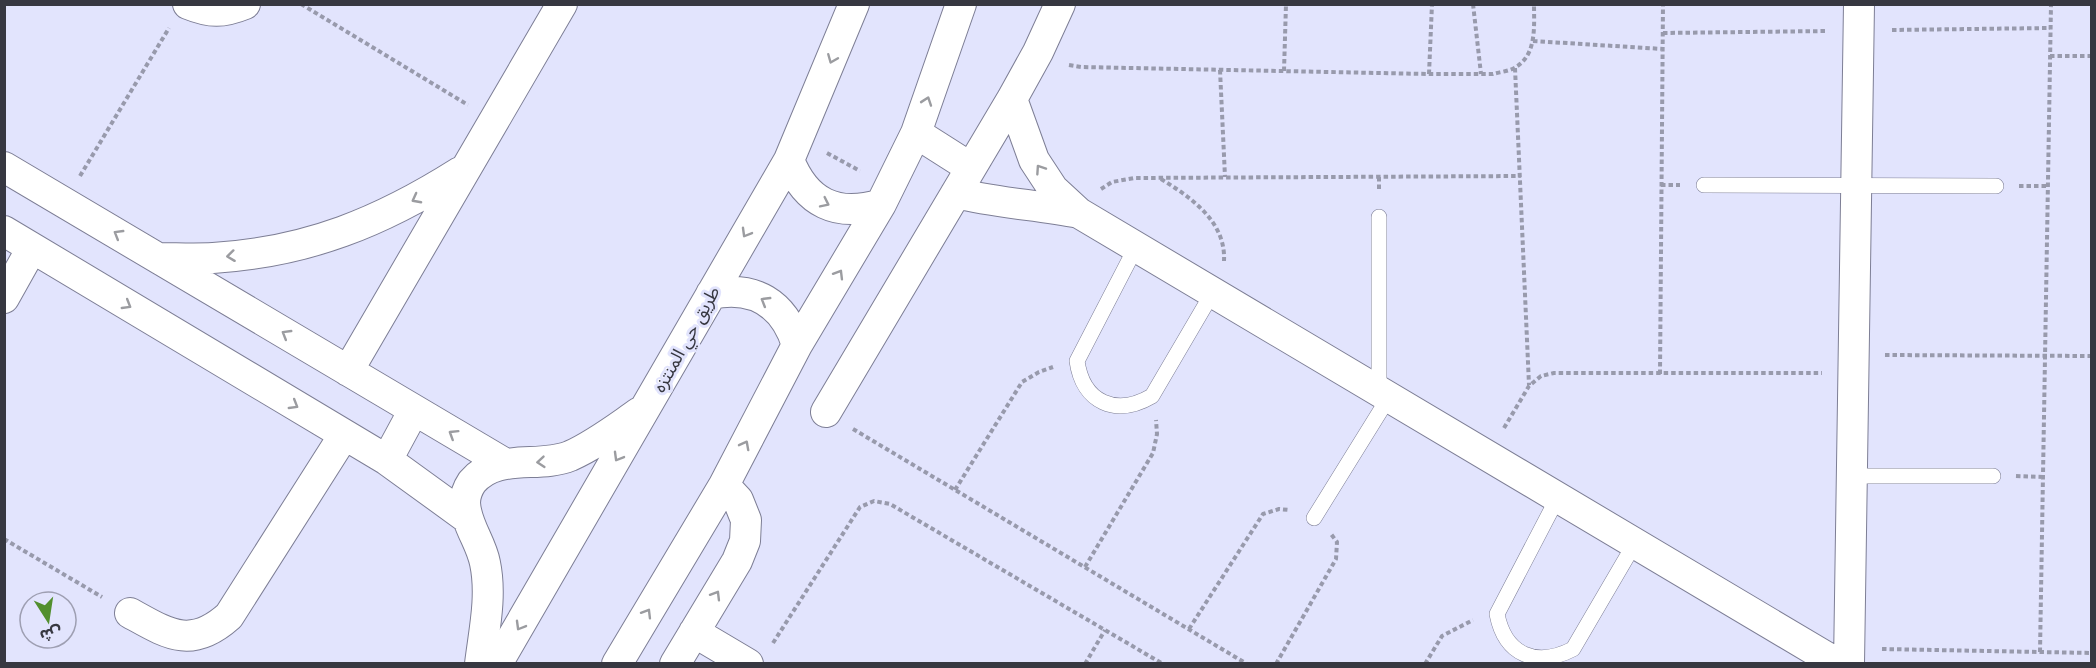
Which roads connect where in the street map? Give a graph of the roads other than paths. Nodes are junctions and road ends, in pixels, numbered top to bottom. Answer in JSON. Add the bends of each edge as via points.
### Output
{"nodes":[{"id":1,"x":245,"y":4,"type":"edge"},
{"id":2,"x":562,"y":4,"type":"edge"},
{"id":3,"x":854,"y":4,"type":"edge"},
{"id":4,"x":961,"y":4,"type":"edge"},
{"id":5,"x":1060,"y":4,"type":"edge"},
{"id":6,"x":1859,"y":4,"type":"edge"},
{"id":7,"x":180,"y":14,"type":"edge"},
{"id":8,"x":1012,"y":99,"type":"junction"},
{"id":9,"x":916,"y":134,"type":"junction"},
{"id":10,"x":794,"y":149,"type":"junction"},
{"id":11,"x":4,"y":167,"type":"edge"},
{"id":12,"x":465,"y":169,"type":"junction"},
{"id":13,"x":964,"y":180,"type":"junction"},
{"id":14,"x":1704,"y":185,"type":"dead end"},
{"id":15,"x":1856,"y":185,"type":"junction"},
{"id":16,"x":1996,"y":186,"type":"dead end"},
{"id":17,"x":886,"y":195,"type":"junction"},
{"id":18,"x":1079,"y":213,"type":"junction"},
{"id":19,"x":1379,"y":217,"type":"dead end"},
{"id":20,"x":4,"y":231,"type":"edge"},
{"id":21,"x":1136,"y":247,"type":"junction"},
{"id":22,"x":32,"y":248,"type":"junction"},
{"id":23,"x":158,"y":258,"type":"junction"},
{"id":24,"x":1213,"y":292,"type":"junction"},
{"id":25,"x":711,"y":294,"type":"junction"},
{"id":26,"x":4,"y":298,"type":"edge"},
{"id":27,"x":797,"y":345,"type":"junction"},
{"id":28,"x":348,"y":371,"type":"junction"},
{"id":29,"x":1384,"y":394,"type":"junction"},
{"id":30,"x":647,"y":407,"type":"junction"},
{"id":31,"x":414,"y":410,"type":"junction"},
{"id":32,"x":826,"y":412,"type":"road end"},
{"id":33,"x":344,"y":435,"type":"junction"},
{"id":34,"x":387,"y":460,"type":"junction"},
{"id":35,"x":504,"y":463,"type":"junction"},
{"id":36,"x":1852,"y":476,"type":"junction"},
{"id":37,"x":1993,"y":476,"type":"dead end"},
{"id":38,"x":724,"y":485,"type":"junction"},
{"id":39,"x":1558,"y":497,"type":"junction"},
{"id":40,"x":467,"y":518,"type":"junction"},
{"id":41,"x":1314,"y":518,"type":"road end"},
{"id":42,"x":1635,"y":543,"type":"junction"},
{"id":43,"x":130,"y":614,"type":"road end"},
{"id":44,"x":694,"y":632,"type":"junction"},
{"id":45,"x":1845,"y":658,"type":"edge"},
{"id":46,"x":480,"y":663,"type":"edge"},
{"id":47,"x":497,"y":663,"type":"edge"},
{"id":48,"x":617,"y":663,"type":"edge"},
{"id":49,"x":675,"y":663,"type":"edge"},
{"id":50,"x":748,"y":663,"type":"edge"}],
"edges":[{"from":1,"to":7,"type":"street","via":[[231,10]]},
{"from":2,"to":12,"type":"street"},
{"from":3,"to":10,"type":"street","name":"طريق حي المنتزه","one_way":true},
{"from":9,"to":4,"type":"street","one_way":true},
{"from":5,"to":8,"type":"street"},
{"from":6,"to":15,"type":"street"},
{"from":8,"to":13,"type":"street"},
{"from":18,"to":8,"type":"street","one_way":true,"via":[[1053,189],[1034,160]]},
{"from":9,"to":13,"type":"street"},
{"from":9,"to":17,"type":"street"},
{"from":10,"to":17,"type":"street","one_way":true,"via":[[795,175],[805,189],[832,207],[866,209]]},
{"from":10,"to":25,"type":"street","name":"طريق حي المنتزه","one_way":true},
{"from":23,"to":11,"type":"street","one_way":true},
{"from":12,"to":23,"type":"street","one_way":true,"via":[[420,198],[371,222],[320,240],[266,252]]},
{"from":12,"to":28,"type":"street"},
{"from":13,"to":18,"type":"street","via":[[979,199]]},
{"from":13,"to":32,"type":"street"},
{"from":14,"to":15,"type":"lane"},
{"from":15,"to":16,"type":"lane"},
{"from":15,"to":36,"type":"street"},
{"from":27,"to":17,"type":"street","one_way":true},
{"from":18,"to":21,"type":"street"},
{"from":19,"to":29,"type":"lane"},
{"from":20,"to":22,"type":"street"},
{"from":21,"to":24,"type":"street"},
{"from":21,"to":24,"type":"lane","via":[[1077,361],[1079,376],[1097,399],[1125,407],[1152,396]]},
{"from":22,"to":26,"type":"street"},
{"from":22,"to":33,"type":"street","one_way":true},
{"from":28,"to":23,"type":"street","one_way":true},
{"from":24,"to":29,"type":"street"},
{"from":27,"to":25,"type":"street","one_way":true,"via":[[784,316],[759,296],[726,290]]},
{"from":25,"to":30,"type":"street","name":"طريق حي المنتزه"},
{"from":38,"to":27,"type":"street","one_way":true},
{"from":28,"to":31,"type":"street"},
{"from":29,"to":39,"type":"street"},
{"from":29,"to":41,"type":"lane"},
{"from":30,"to":35,"type":"street","one_way":true,"via":[[568,457],[548,462]]},
{"from":30,"to":47,"type":"street","name":"طريق حي المنتزه","one_way":true},
{"from":31,"to":34,"type":"street"},
{"from":35,"to":31,"type":"street","one_way":true},
{"from":33,"to":34,"type":"street"},
{"from":33,"to":43,"type":"street","via":[[229,616],[216,627],[201,634],[168,634]]},
{"from":34,"to":40,"type":"street"},
{"from":35,"to":40,"type":"street","via":[[490,467],[469,486],[465,500]]},
{"from":36,"to":37,"type":"lane"},
{"from":36,"to":45,"type":"street"},
{"from":44,"to":38,"type":"street","one_way":true,"via":[[745,541],[746,520],[738,500]]},
{"from":48,"to":38,"type":"street","one_way":true},
{"from":39,"to":42,"type":"street"},
{"from":39,"to":42,"type":"lane","via":[[1497,614],[1507,642],[1518,652],[1545,660],[1573,649]]},
{"from":40,"to":46,"type":"street","via":[[485,562],[488,582]]},
{"from":42,"to":45,"type":"street"},
{"from":44,"to":49,"type":"street"},
{"from":44,"to":50,"type":"street"}]}
